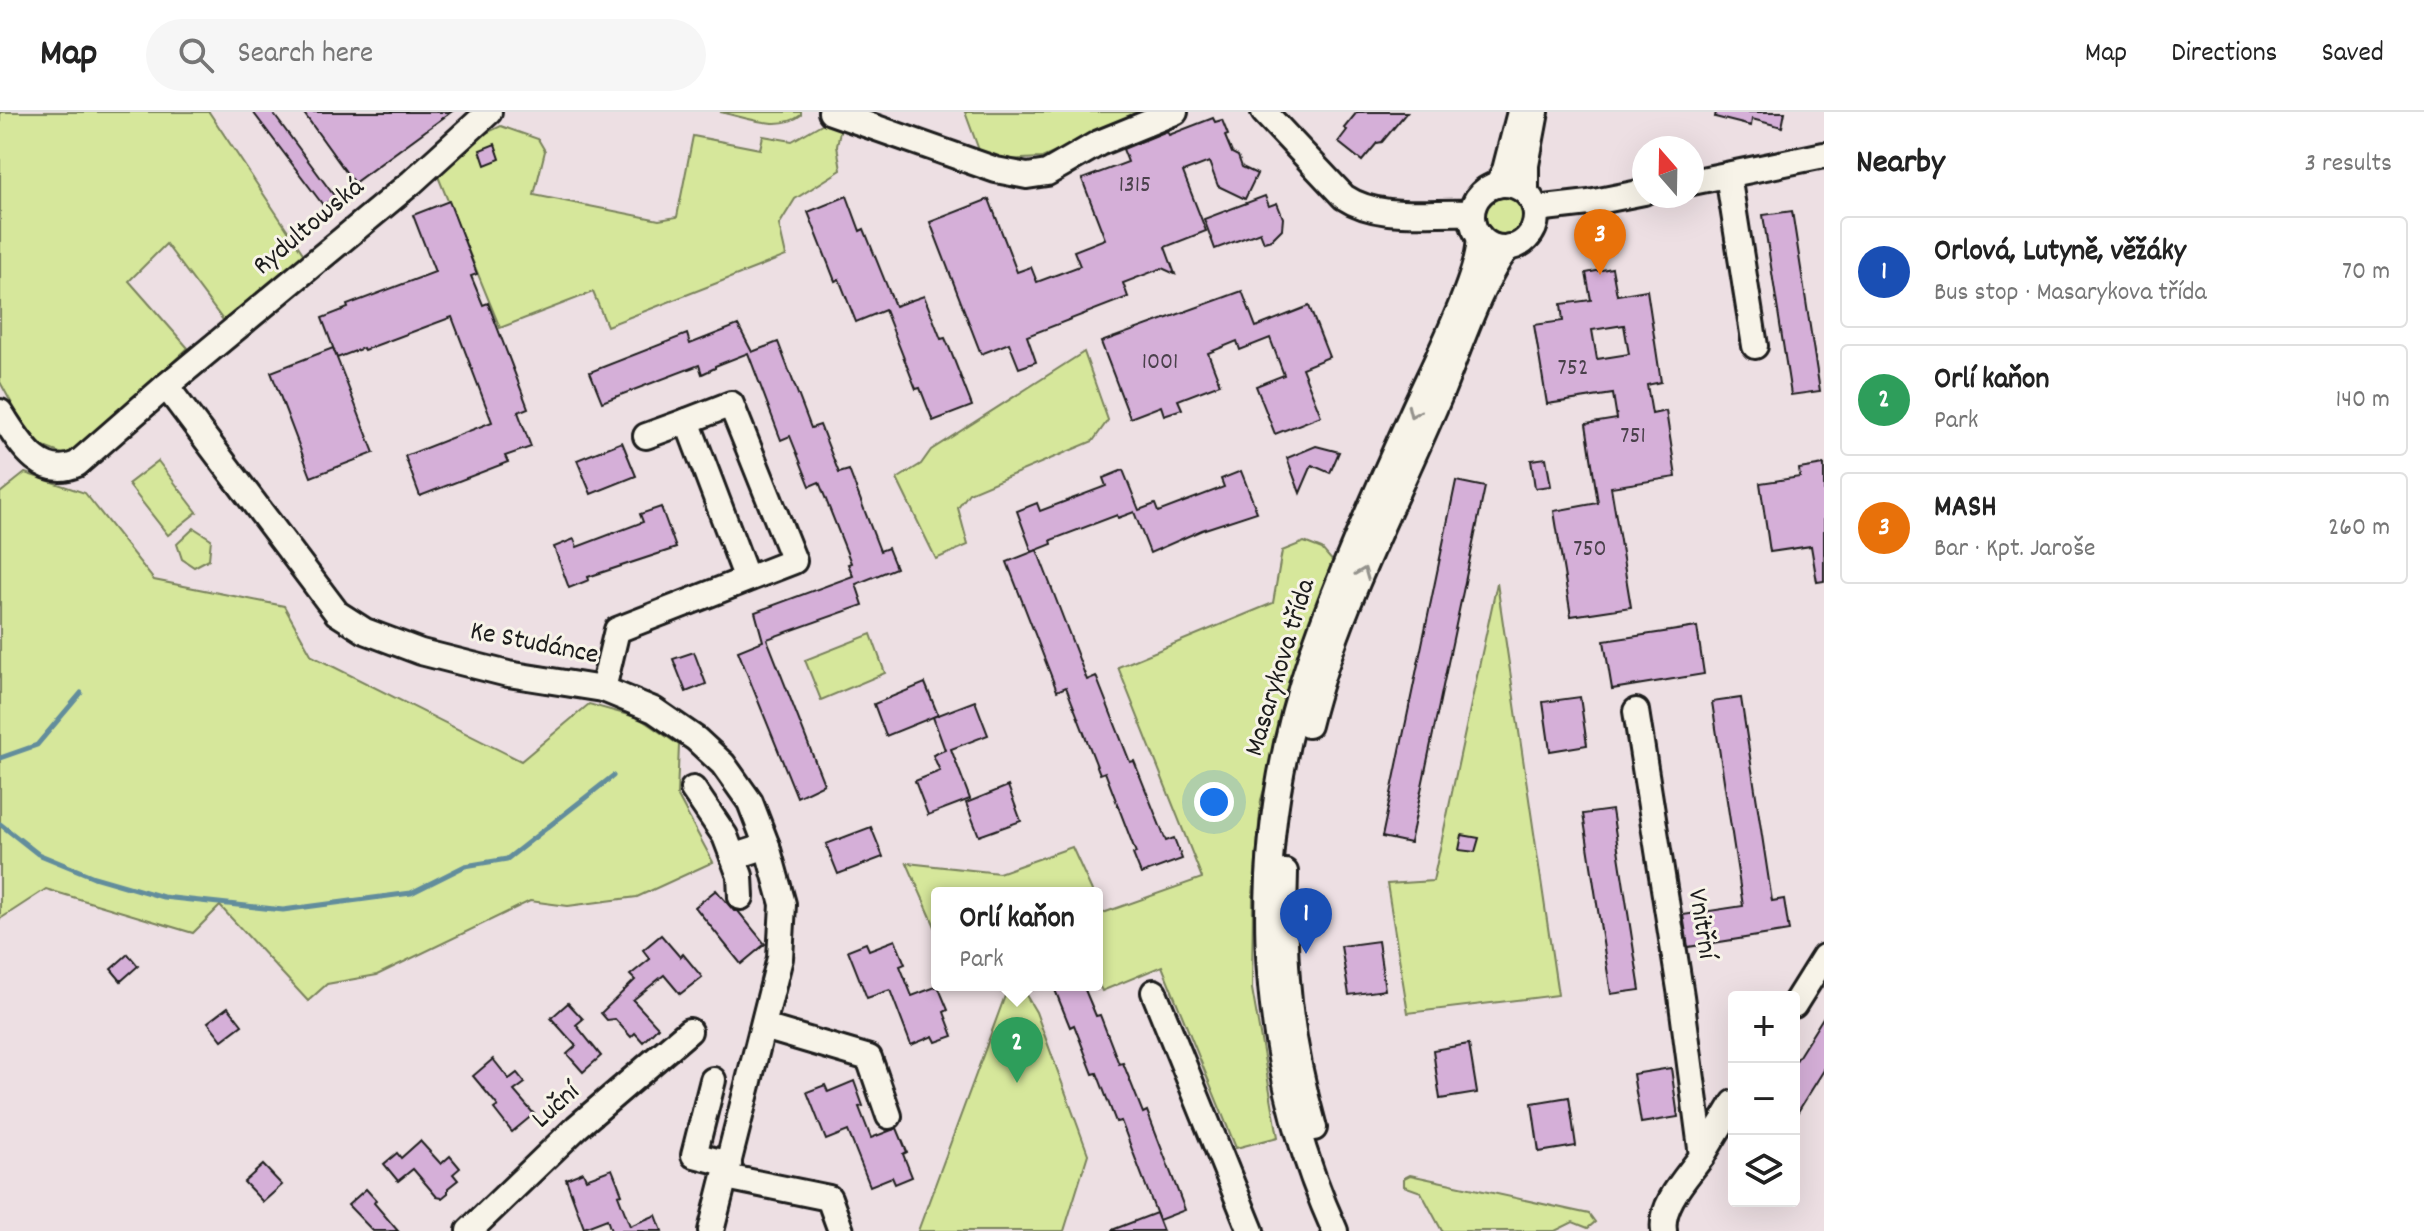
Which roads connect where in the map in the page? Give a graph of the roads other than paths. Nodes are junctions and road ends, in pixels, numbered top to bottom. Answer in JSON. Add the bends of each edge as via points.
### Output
{"nodes":[{"id":1,"x":489,"y":112,"type":"edge"},
{"id":2,"x":831,"y":112,"type":"edge"},
{"id":3,"x":1175,"y":112,"type":"edge"},
{"id":4,"x":1264,"y":112,"type":"edge"},
{"id":5,"x":1520,"y":112,"type":"edge"},
{"id":6,"x":1536,"y":112,"type":"edge"},
{"id":7,"x":1824,"y":155,"type":"edge"},
{"id":8,"x":1728,"y":175,"type":"junction"},
{"id":9,"x":1704,"y":180,"type":"edge"},
{"id":10,"x":1497,"y":185,"type":"junction"},
{"id":11,"x":1632,"y":194,"type":"edge"},
{"id":12,"x":1531,"y":201,"type":"junction"},
{"id":13,"x":1475,"y":224,"type":"junction"},
{"id":14,"x":1509,"y":247,"type":"junction"},
{"id":15,"x":1755,"y":346,"type":"dead end"},
{"id":16,"x":166,"y":386,"type":"junction"},
{"id":17,"x":0,"y":412,"type":"edge"},
{"id":18,"x":687,"y":421,"type":"junction"},
{"id":19,"x":646,"y":436,"type":"dead end"},
{"id":20,"x":747,"y":579,"type":"junction"},
{"id":21,"x":603,"y":689,"type":"junction"},
{"id":22,"x":1636,"y":711,"type":"dead end"},
{"id":23,"x":693,"y":789,"type":"dead end"},
{"id":24,"x":767,"y":846,"type":"junction"},
{"id":25,"x":733,"y":857,"type":"junction"},
{"id":26,"x":741,"y":897,"type":"dead end"},
{"id":27,"x":1824,"y":957,"type":"edge"},
{"id":28,"x":1154,"y":992,"type":"dead end"},
{"id":29,"x":1800,"y":995,"type":"edge"},
{"id":30,"x":764,"y":1027,"type":"junction"},
{"id":31,"x":689,"y":1031,"type":"dead end"},
{"id":32,"x":713,"y":1080,"type":"dead end"},
{"id":33,"x":1728,"y":1113,"type":"edge"},
{"id":34,"x":889,"y":1116,"type":"dead end"},
{"id":35,"x":1702,"y":1156,"type":"junction"},
{"id":36,"x":728,"y":1170,"type":"junction"},
{"id":37,"x":469,"y":1231,"type":"edge"},
{"id":38,"x":711,"y":1231,"type":"edge"},
{"id":39,"x":841,"y":1231,"type":"edge"},
{"id":40,"x":1251,"y":1231,"type":"edge"},
{"id":41,"x":1335,"y":1231,"type":"edge"},
{"id":42,"x":1353,"y":1231,"type":"edge"},
{"id":43,"x":1664,"y":1231,"type":"edge"}],
"edges":[{"from":1,"to":16,"type":"street","name":"Rydultowská"},
{"from":2,"to":3,"type":"street","via":[[1027,176],[1047,173],[1099,143]]},
{"from":4,"to":13,"type":"street","via":[[1357,206]]},
{"from":5,"to":10,"type":"street"},
{"from":6,"to":12,"type":"street","via":[[1526,165]]},
{"from":7,"to":8,"type":"street"},
{"from":8,"to":9,"type":"street"},
{"from":8,"to":15,"type":"street"},
{"from":10,"to":12,"type":"street","via":[[1512,185]]},
{"from":10,"to":13,"type":"street","via":[[1481,194]]},
{"from":11,"to":12,"type":"street","via":[[1589,203]]},
{"from":12,"to":14,"type":"street","via":[[1536,222],[1530,235]]},
{"from":13,"to":14,"type":"street","via":[[1491,245]]},
{"from":13,"to":41,"type":"street","name":"Masarykova třída","one_way":true,"via":[[1479,255],[1462,300],[1352,549],[1313,652],[1289,737],[1273,824],[1266,931],[1272,1008],[1298,1133]]},
{"from":42,"to":14,"type":"street","name":"Masarykova třída","one_way":true,"via":[[1316,1136],[1292,1031],[1283,947],[1290,818],[1311,716],[1344,617],[1477,306]]},
{"from":16,"to":17,"type":"street","via":[[64,470],[44,465],[22,446]]},
{"from":16,"to":21,"type":"street","name":"Ke Studánce","via":[[337,613],[365,631],[421,652],[508,674]]},
{"from":18,"to":19,"type":"street"},
{"from":18,"to":20,"type":"street"},
{"from":18,"to":20,"type":"street","via":[[731,404],[794,561]]},
{"from":20,"to":21,"type":"street","via":[[617,630]]},
{"from":21,"to":24,"type":"street","name":"Ke Studánce","via":[[654,710],[723,764],[750,802]]},
{"from":22,"to":35,"type":"street","name":"Vnitřní"},
{"from":23,"to":25,"type":"street"},
{"from":24,"to":25,"type":"street"},
{"from":24,"to":30,"type":"street","name":"Ke Studánce","via":[[783,904],[780,958]]},
{"from":25,"to":26,"type":"street"},
{"from":27,"to":29,"type":"street"},
{"from":28,"to":40,"type":"street"},
{"from":30,"to":34,"type":"street","via":[[869,1058]]},
{"from":30,"to":36,"type":"street","name":"Ke Studánce"},
{"from":31,"to":37,"type":"street","name":"Luční","via":[[577,1127]]},
{"from":32,"to":36,"type":"street","via":[[694,1155]]},
{"from":33,"to":35,"type":"street"},
{"from":35,"to":43,"type":"street","via":[[1669,1204]]},
{"from":36,"to":38,"type":"street","name":"Ke Studánce"},
{"from":36,"to":39,"type":"street","via":[[829,1198]]}]}
